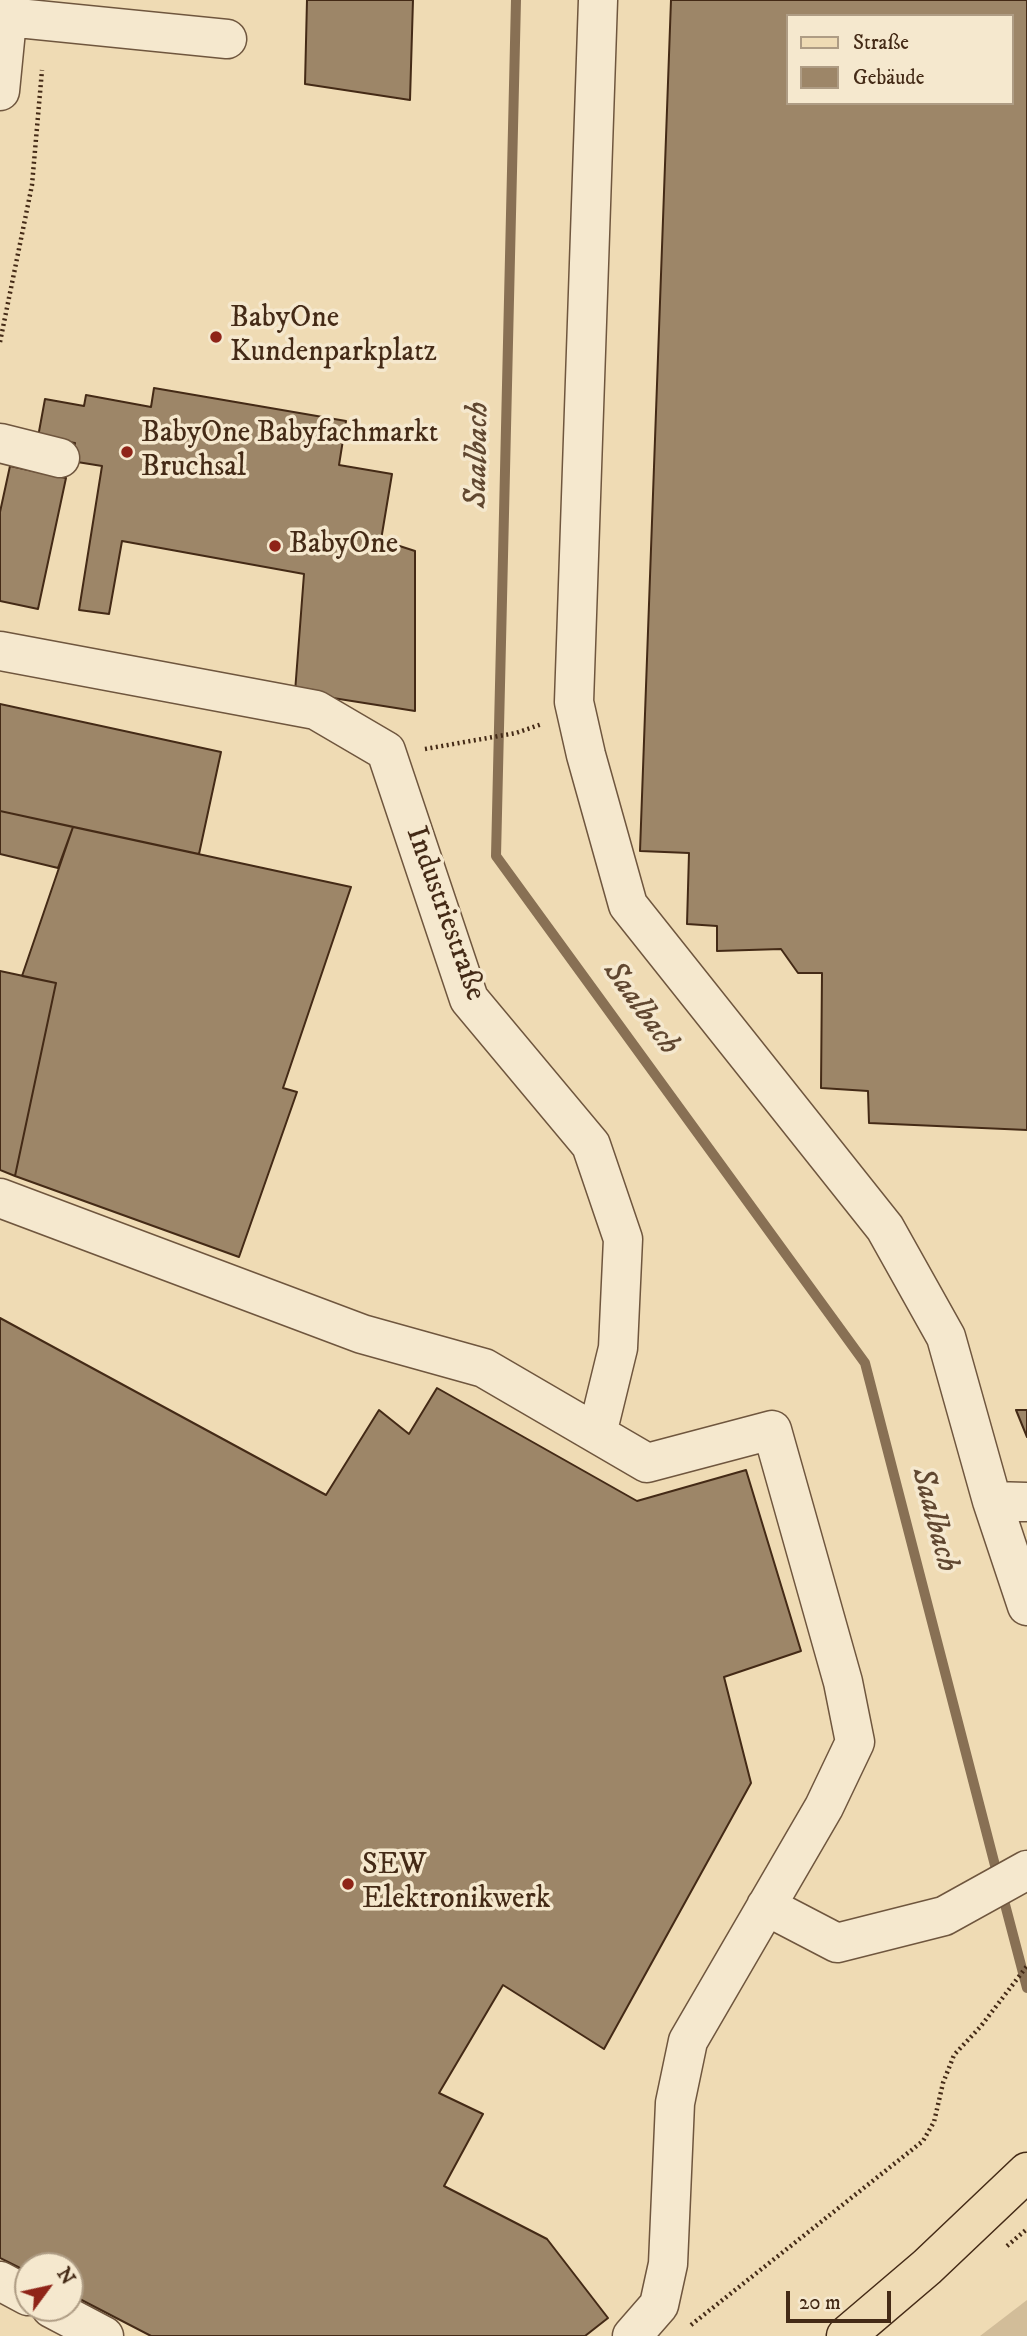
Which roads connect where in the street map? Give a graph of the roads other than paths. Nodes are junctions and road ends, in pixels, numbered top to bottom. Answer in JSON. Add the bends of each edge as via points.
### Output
{"nodes":[{"id":1,"x":598,"y":0,"type":"edge"},
{"id":2,"x":8,"y":8,"type":"edge"},
{"id":3,"x":227,"y":39,"type":"dead end"},
{"id":4,"x":0,"y":90,"type":"edge"},
{"id":5,"x":0,"y":443,"type":"edge"},
{"id":6,"x":60,"y":458,"type":"dead end"},
{"id":7,"x":0,"y":651,"type":"edge"},
{"id":8,"x":0,"y":1198,"type":"edge"},
{"id":9,"x":597,"y":1434,"type":"junction"},
{"id":10,"x":1009,"y":1502,"type":"edge"},
{"id":11,"x":1027,"y":1606,"type":"edge"},
{"id":12,"x":1027,"y":1870,"type":"edge"},
{"id":13,"x":766,"y":1906,"type":"junction"},
{"id":14,"x":1027,"y":2172,"type":"edge"},
{"id":15,"x":78,"y":2322,"type":"edge"},
{"id":16,"x":104,"y":2336,"type":"edge"},
{"id":17,"x":632,"y":2336,"type":"edge"},
{"id":18,"x":846,"y":2336,"type":"edge"}],
"edges":[{"from":1,"to":10,"type":"street","via":[[574,702],[586,755],[628,905],[885,1228],[946,1337]]},
{"from":2,"to":3,"type":"street","via":[[47,22]]},
{"from":2,"to":4,"type":"street"},
{"from":5,"to":6,"type":"street"},
{"from":7,"to":9,"type":"street","name":"Industriestraße","via":[[316,710],[386,751],[469,999],[591,1145],[623,1238],[618,1348]]},
{"from":8,"to":9,"type":"street","via":[[362,1334],[484,1368]]},
{"from":9,"to":13,"type":"street","via":[[647,1463],[772,1430],[843,1682],[855,1742],[824,1807]]},
{"from":10,"to":11,"type":"street"},
{"from":12,"to":13,"type":"street","via":[[944,1916],[837,1943]]},
{"from":13,"to":17,"type":"street","via":[[688,2041],[675,2104],[668,2264],[659,2305]]},
{"from":14,"to":18,"type":"main road"},
{"from":15,"to":16,"type":"street"}]}
